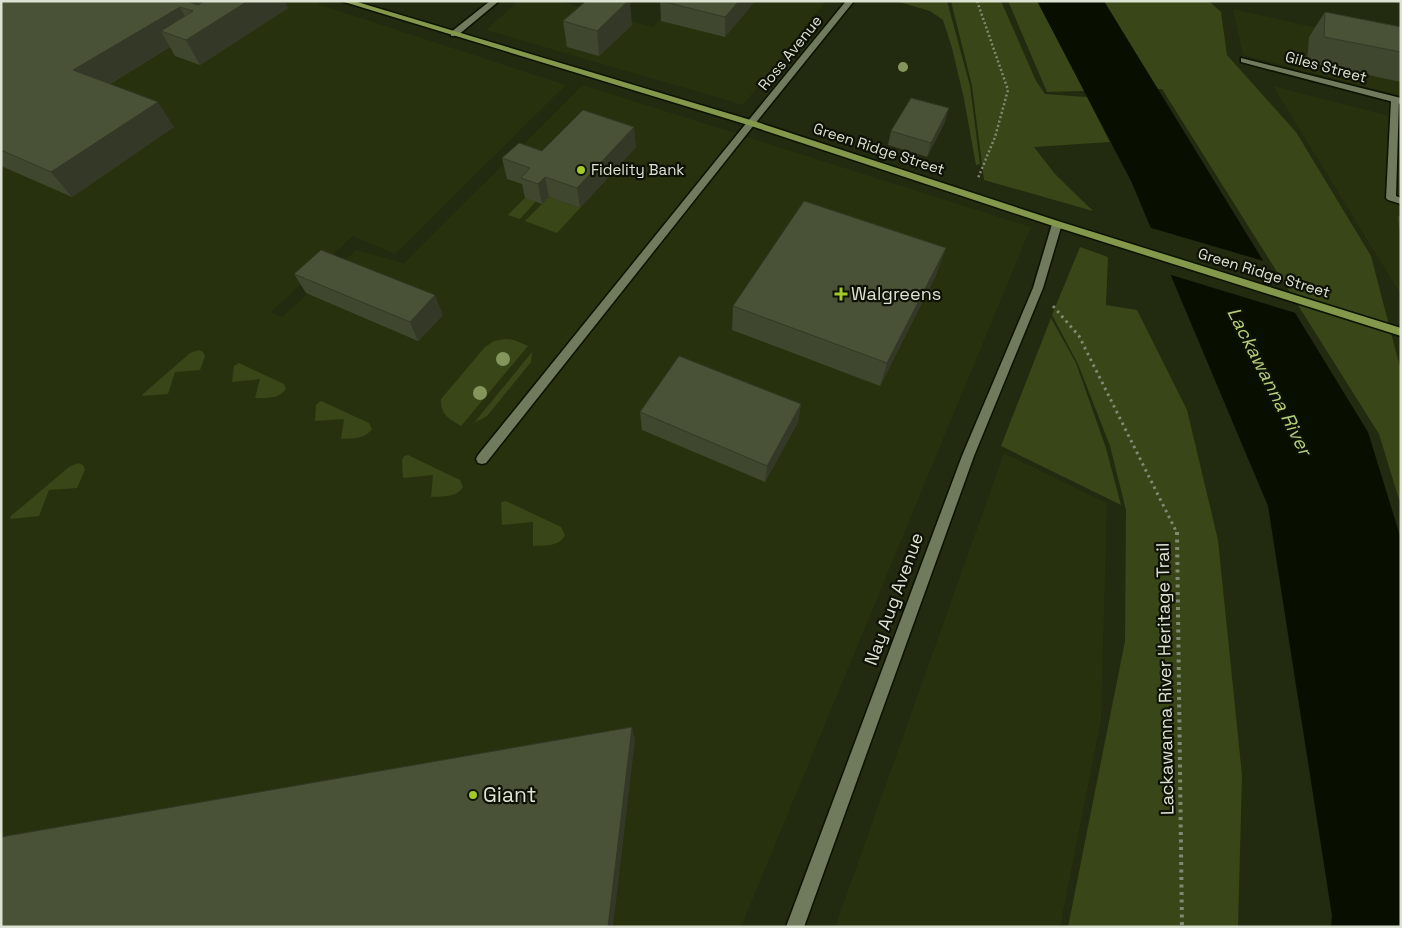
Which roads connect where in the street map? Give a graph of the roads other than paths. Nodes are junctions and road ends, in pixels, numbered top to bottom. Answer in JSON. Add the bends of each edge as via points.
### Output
{"nodes":[{"id":1,"x":345,"y":1,"type":"edge"},
{"id":2,"x":495,"y":1,"type":"edge"},
{"id":3,"x":850,"y":1,"type":"edge"},
{"id":4,"x":454,"y":34,"type":"junction"},
{"id":5,"x":1244,"y":60,"type":"dead end"},
{"id":6,"x":1398,"y":100,"type":"edge"},
{"id":7,"x":751,"y":123,"type":"junction"},
{"id":8,"x":1401,"y":201,"type":"edge"},
{"id":9,"x":1057,"y":224,"type":"junction"},
{"id":10,"x":1401,"y":332,"type":"edge"},
{"id":11,"x":482,"y":459,"type":"dead end"},
{"id":12,"x":795,"y":927,"type":"edge"}],
"edges":[{"from":1,"to":4,"type":"main road","name":"Green Ridge Street"},
{"from":2,"to":4,"type":"street"},
{"from":3,"to":7,"type":"street","name":"Ross Avenue"},
{"from":4,"to":7,"type":"main road","name":"Green Ridge Street"},
{"from":5,"to":6,"type":"street","name":"Giles Street"},
{"from":6,"to":8,"type":"street","via":[[1391,198]]},
{"from":7,"to":9,"type":"main road","name":"Green Ridge Street"},
{"from":7,"to":11,"type":"street","name":"Ross Avenue"},
{"from":9,"to":10,"type":"main road","name":"Green Ridge Street"},
{"from":9,"to":12,"type":"street","name":"Nay Aug Avenue","via":[[1038,288],[968,456]]}]}
